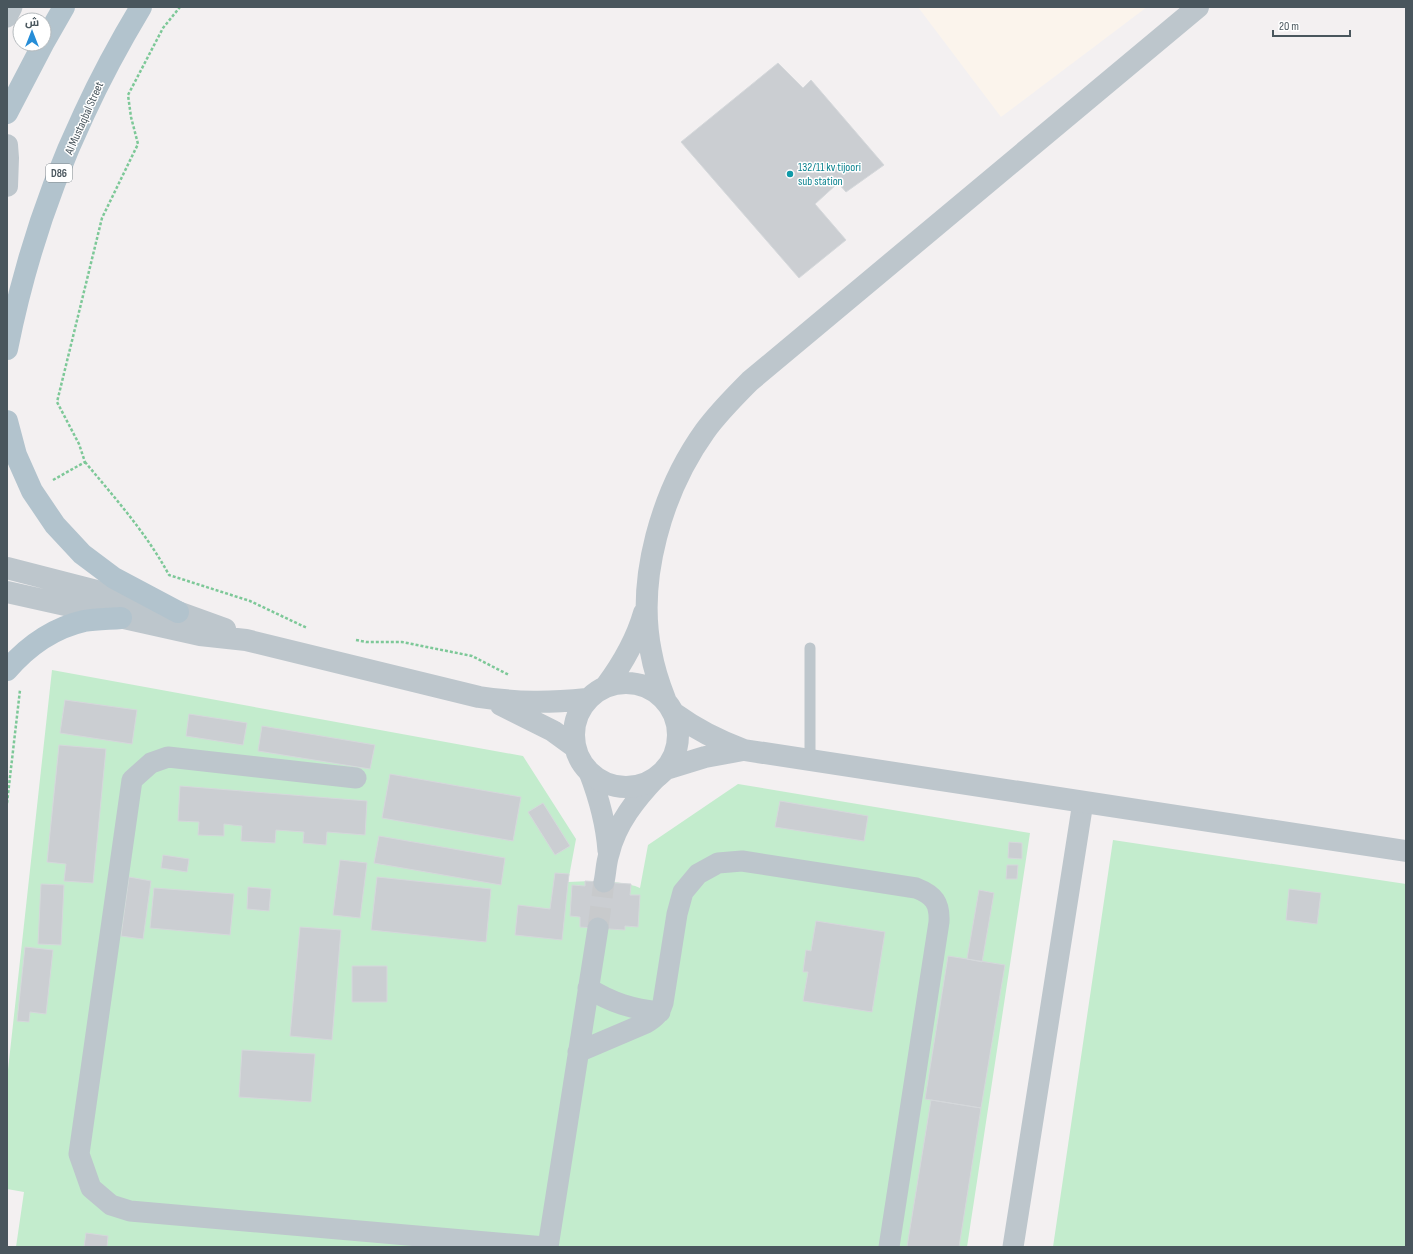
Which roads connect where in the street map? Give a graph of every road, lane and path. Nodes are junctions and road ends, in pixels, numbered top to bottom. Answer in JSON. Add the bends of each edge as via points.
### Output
{"nodes":[{"id":1,"x":12,"y":7,"type":"edge"},
{"id":2,"x":64,"y":7,"type":"edge"},
{"id":3,"x":141,"y":7,"type":"edge"},
{"id":4,"x":180,"y":7,"type":"edge"},
{"id":5,"x":1198,"y":7,"type":"edge"},
{"id":6,"x":7,"y":17,"type":"edge"},
{"id":7,"x":52,"y":29,"type":"edge"},
{"id":8,"x":39,"y":52,"type":"edge"},
{"id":9,"x":7,"y":113,"type":"edge"},
{"id":10,"x":7,"y":145,"type":"edge"},
{"id":11,"x":7,"y":186,"type":"edge"},
{"id":12,"x":7,"y":349,"type":"edge"},
{"id":13,"x":7,"y":421,"type":"edge"},
{"id":14,"x":84,"y":462,"type":"junction"},
{"id":15,"x":32,"y":491,"type":"junction"},
{"id":16,"x":7,"y":568,"type":"edge"},
{"id":17,"x":7,"y":592,"type":"edge"},
{"id":18,"x":647,"y":602,"type":"junction"},
{"id":19,"x":178,"y":612,"type":"junction"},
{"id":20,"x":121,"y":618,"type":"junction"},
{"id":21,"x":309,"y":629,"type":"dead end"},
{"id":22,"x":351,"y":639,"type":"dead end"},
{"id":23,"x":246,"y":640,"type":"junction"},
{"id":24,"x":810,"y":648,"type":"dead end"},
{"id":25,"x":14,"y":663,"type":"edge"},
{"id":26,"x":512,"y":676,"type":"dead end"},
{"id":27,"x":606,"y":686,"type":"junction"},
{"id":28,"x":479,"y":697,"type":"junction"},
{"id":29,"x":587,"y":699,"type":"junction"},
{"id":30,"x":670,"y":707,"type":"junction"},
{"id":31,"x":575,"y":747,"type":"junction"},
{"id":32,"x":744,"y":750,"type":"junction"},
{"id":33,"x":810,"y":760,"type":"junction"},
{"id":34,"x":589,"y":772,"type":"junction"},
{"id":35,"x":662,"y":773,"type":"junction"},
{"id":36,"x":356,"y":778,"type":"dead end"},
{"id":37,"x":1083,"y":802,"type":"junction"},
{"id":38,"x":7,"y":803,"type":"edge"},
{"id":39,"x":1406,"y":851,"type":"edge"},
{"id":40,"x":609,"y":854,"type":"junction"},
{"id":41,"x":604,"y":882,"type":"tunnel mouth"},
{"id":42,"x":598,"y":928,"type":"tunnel mouth"},
{"id":43,"x":588,"y":988,"type":"junction"},
{"id":44,"x":660,"y":1012,"type":"junction"},
{"id":45,"x":578,"y":1052,"type":"junction"},
{"id":46,"x":545,"y":1247,"type":"edge"},
{"id":47,"x":548,"y":1247,"type":"edge"},
{"id":48,"x":889,"y":1247,"type":"edge"},
{"id":49,"x":1013,"y":1247,"type":"edge"}],
"edges":[{"from":1,"to":6,"type":"street"},
{"from":2,"to":7,"type":"main road"},
{"from":3,"to":12,"type":"main road","name":"Al Mustaqbal Street","number":"D86","via":[[114,53],[83,115],[57,178],[34,243],[15,309]]},
{"from":4,"to":14,"type":"path","via":[[163,28],[128,95],[138,144],[102,218],[57,402],[79,444]]},
{"from":5,"to":18,"type":"street","via":[[750,381],[721,412],[705,431],[676,482],[661,520],[651,561]]},
{"from":8,"to":9,"type":"main road"},
{"from":10,"to":11,"type":"street"},
{"from":13,"to":15,"type":"main road","via":[[16,455]]},
{"from":14,"to":15,"type":"path"},
{"from":14,"to":21,"type":"path","via":[[129,516],[160,558],[169,576],[250,601]]},
{"from":15,"to":19,"type":"main road","via":[[55,525],[82,554],[114,578]]},
{"from":16,"to":19,"type":"street"},
{"from":17,"to":20,"type":"street"},
{"from":18,"to":27,"type":"street","via":[[632,647]]},
{"from":18,"to":30,"type":"street","via":[[651,652],[656,676]]},
{"from":19,"to":23,"type":"street"},
{"from":20,"to":23,"type":"street","via":[[200,635]]},
{"from":20,"to":25,"type":"main road","via":[[84,621],[67,626],[35,644]]},
{"from":22,"to":26,"type":"path","via":[[366,642],[402,642],[472,656]]},
{"from":23,"to":28,"type":"street"},
{"from":24,"to":33,"type":"lane"},
{"from":25,"to":38,"type":"path","via":[[23,671]]},
{"from":27,"to":29,"type":"street"},
{"from":27,"to":30,"type":"street","via":[[622,682],[637,684],[652,689]]},
{"from":28,"to":29,"type":"street","via":[[533,703]]},
{"from":28,"to":31,"type":"street","via":[[529,718]]},
{"from":29,"to":31,"type":"street","via":[[578,713],[575,724]]},
{"from":30,"to":32,"type":"street","via":[[691,726]]},
{"from":30,"to":35,"type":"street","via":[[679,728],[679,743],[674,757]]},
{"from":31,"to":34,"type":"street"},
{"from":32,"to":33,"type":"street"},
{"from":32,"to":35,"type":"street","via":[[705,757]]},
{"from":33,"to":37,"type":"street"},
{"from":34,"to":35,"type":"street","via":[[604,782],[622,787],[640,786]]},
{"from":34,"to":40,"type":"street","via":[[602,812]]},
{"from":35,"to":40,"type":"street","via":[[627,812]]},
{"from":36,"to":46,"type":"street","via":[[168,757],[151,763],[132,780],[79,1154],[91,1188],[111,1205],[130,1211]]},
{"from":37,"to":39,"type":"street"},
{"from":37,"to":49,"type":"street"},
{"from":40,"to":41,"type":"street"},
{"from":42,"to":43,"type":"street"},
{"from":43,"to":44,"type":"street","via":[[623,1005]]},
{"from":43,"to":45,"type":"street"},
{"from":44,"to":45,"type":"street","via":[[646,1023]]},
{"from":44,"to":48,"type":"street","via":[[683,892],[698,874],[718,863],[742,861],[916,888],[927,892],[935,900],[939,922]]},
{"from":45,"to":47,"type":"street"}]}
